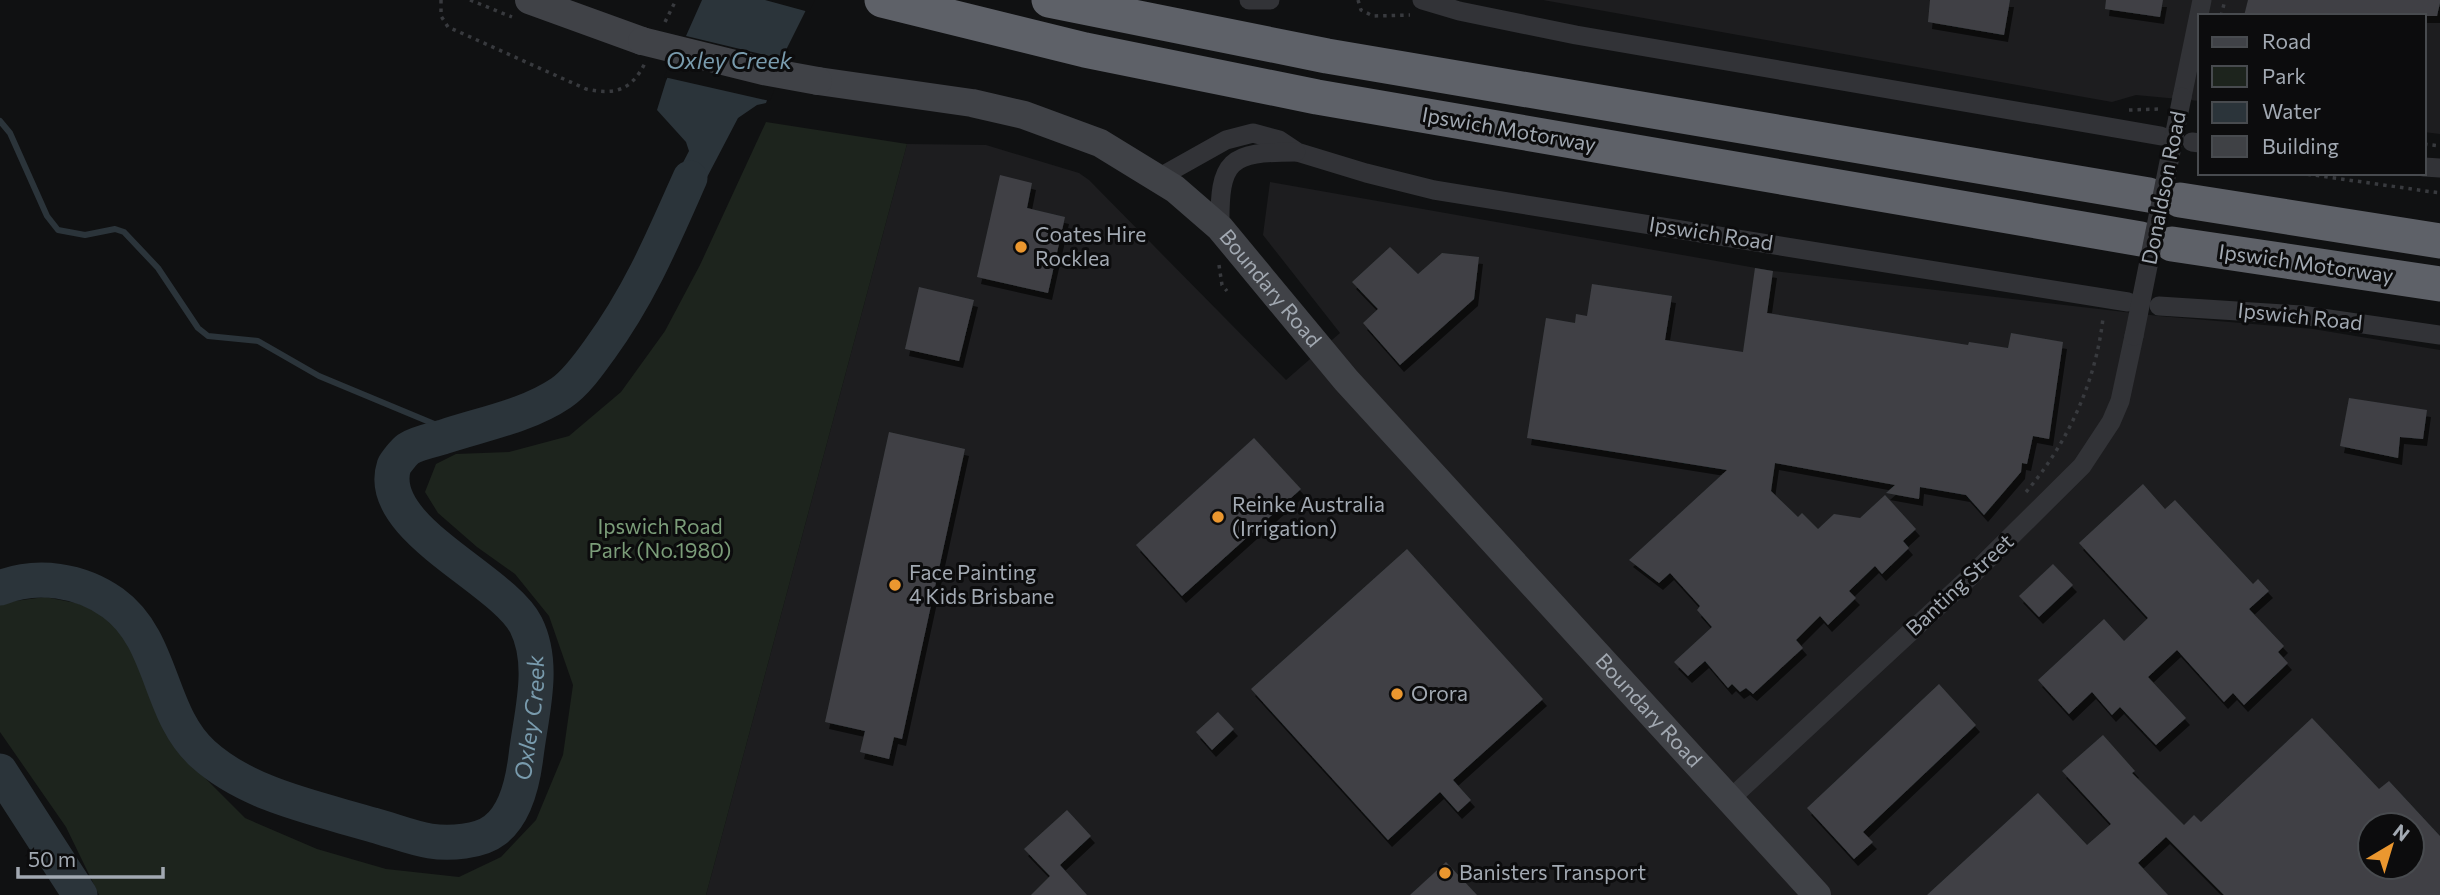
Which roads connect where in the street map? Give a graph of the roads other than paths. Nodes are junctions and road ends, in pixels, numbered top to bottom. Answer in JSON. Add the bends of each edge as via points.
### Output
{"nodes":[{"id":1,"x":529,"y":0,"type":"edge"},
{"id":2,"x":882,"y":0,"type":"edge"},
{"id":3,"x":1049,"y":0,"type":"edge"},
{"id":4,"x":1249,"y":0,"type":"edge"},
{"id":5,"x":1270,"y":0,"type":"edge"},
{"id":6,"x":1422,"y":0,"type":"edge"},
{"id":7,"x":2198,"y":19,"type":"edge"},
{"id":8,"x":2161,"y":136,"type":"dead end"},
{"id":9,"x":1297,"y":152,"type":"junction"},
{"id":10,"x":1160,"y":177,"type":"junction"},
{"id":11,"x":1220,"y":228,"type":"junction"},
{"id":12,"x":2440,"y":241,"type":"edge"},
{"id":13,"x":2440,"y":284,"type":"edge"},
{"id":14,"x":2128,"y":302,"type":"dead end"},
{"id":15,"x":2160,"y":306,"type":"dead end"},
{"id":16,"x":2440,"y":335,"type":"edge"},
{"id":17,"x":2134,"y":336,"type":"joint"},
{"id":18,"x":1730,"y":799,"type":"junction"},
{"id":19,"x":1817,"y":895,"type":"edge"}],
"edges":[{"from":1,"to":10,"type":"main road","name":"Boundary Road","bridge":true,"via":[[651,42],[763,71],[1024,114],[1100,143]]},
{"from":2,"to":13,"type":"highway","name":"Ipswich Motorway","via":[[1085,50],[1317,97],[2156,242]]},
{"from":3,"to":12,"type":"highway","name":"Ipswich Motorway","via":[[1327,56]]},
{"from":4,"to":5,"type":"street"},
{"from":6,"to":8,"type":"street","via":[[1576,35]]},
{"from":7,"to":17,"type":"street","name":"Donaldson Road","bridge":true},
{"from":9,"to":10,"type":"street","name":"Ipswich Road","via":[[1266,135],[1241,135]]},
{"from":9,"to":11,"type":"street","name":"Ipswich Road","via":[[1255,152],[1231,167],[1220,189]]},
{"from":9,"to":14,"type":"street","name":"Ipswich Road","via":[[1434,190]]},
{"from":10,"to":11,"type":"main road","name":"Boundary Road"},
{"from":11,"to":18,"type":"main road","name":"Boundary Road","via":[[1346,380]]},
{"from":15,"to":16,"type":"street","name":"Ipswich Road","via":[[2301,315]]},
{"from":17,"to":18,"type":"street","name":"Banting Street","via":[[2120,401],[2082,466]]},
{"from":18,"to":19,"type":"main road","name":"Boundary Road"}]}
